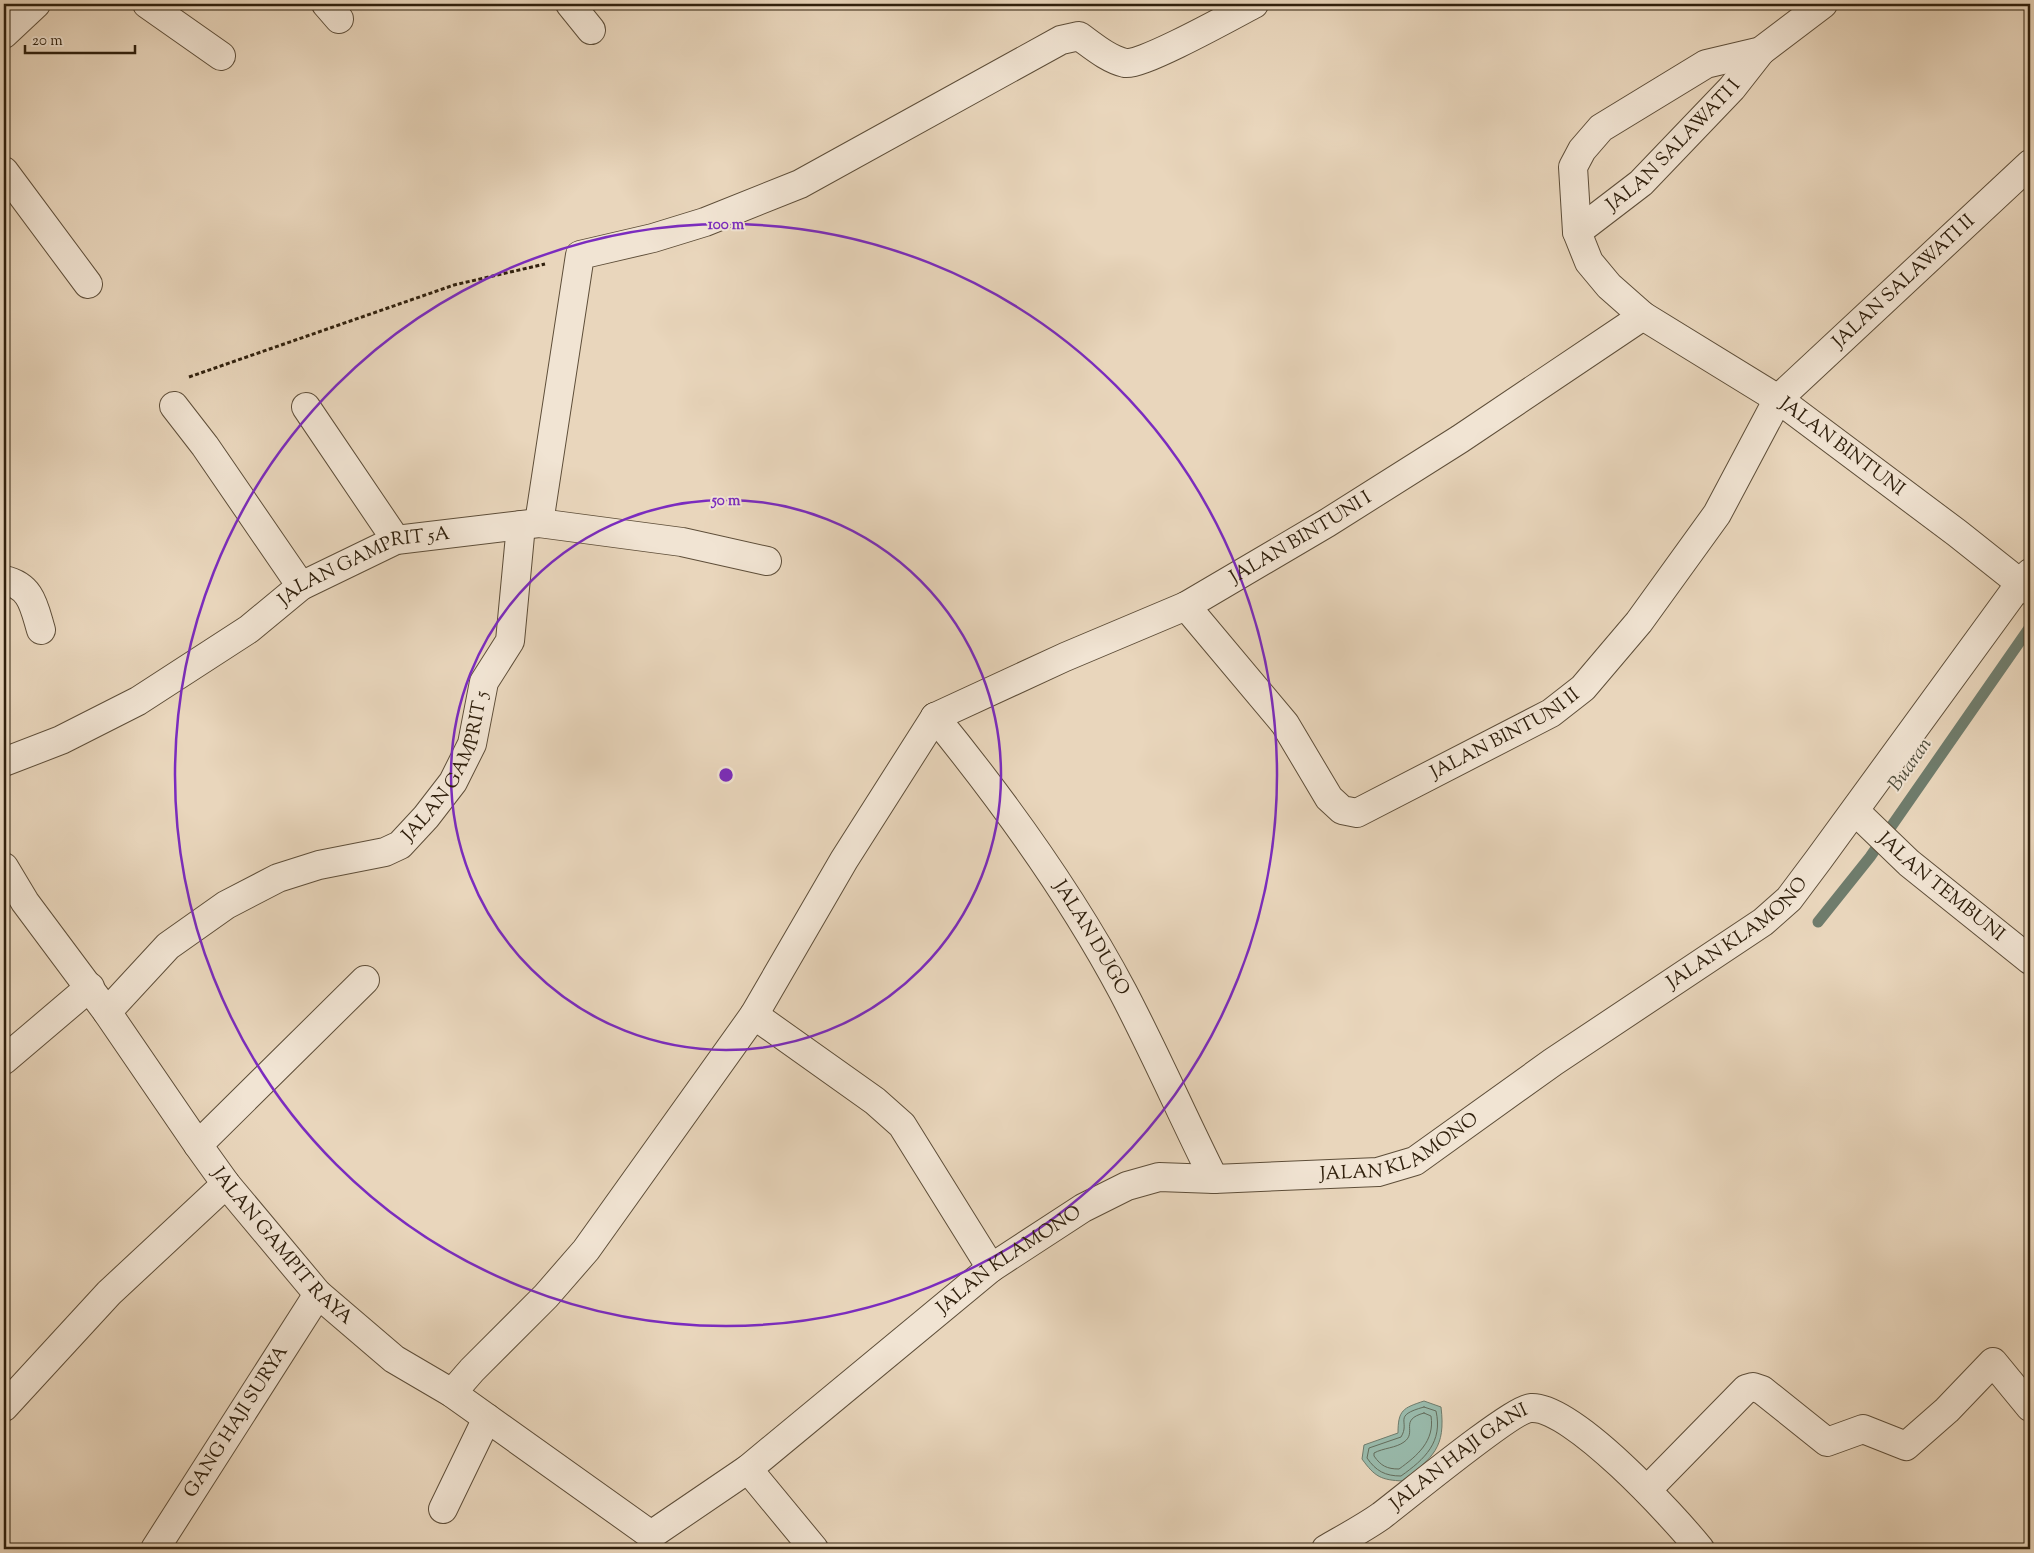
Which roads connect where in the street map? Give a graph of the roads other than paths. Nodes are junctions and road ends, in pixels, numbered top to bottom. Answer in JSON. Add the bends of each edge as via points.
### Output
{"nodes":[{"id":1,"x":36,"y":4,"type":"edge"},
{"id":2,"x":147,"y":4,"type":"edge"},
{"id":3,"x":570,"y":4,"type":"edge"},
{"id":4,"x":1254,"y":4,"type":"edge"},
{"id":5,"x":1823,"y":4,"type":"edge"},
{"id":6,"x":591,"y":30,"type":"dead end"},
{"id":7,"x":4,"y":34,"type":"edge"},
{"id":8,"x":1761,"y":50,"type":"junction"},
{"id":9,"x":221,"y":56,"type":"dead end"},
{"id":10,"x":2030,"y":164,"type":"edge"},
{"id":11,"x":4,"y":172,"type":"edge"},
{"id":12,"x":1577,"y":232,"type":"junction"},
{"id":13,"x":88,"y":284,"type":"dead end"},
{"id":14,"x":1643,"y":316,"type":"junction"},
{"id":15,"x":1778,"y":399,"type":"junction"},
{"id":16,"x":174,"y":406,"type":"road end"},
{"id":17,"x":306,"y":407,"type":"dead end"},
{"id":18,"x":530,"y":524,"type":"junction"},
{"id":19,"x":396,"y":540,"type":"junction"},
{"id":20,"x":767,"y":561,"type":"dead end"},
{"id":21,"x":4,"y":580,"type":"edge"},
{"id":22,"x":2027,"y":582,"type":"edge"},
{"id":23,"x":302,"y":586,"type":"junction"},
{"id":24,"x":1186,"y":606,"type":"junction"},
{"id":25,"x":42,"y":630,"type":"dead end"},
{"id":26,"x":935,"y":717,"type":"junction"},
{"id":27,"x":4,"y":762,"type":"edge"},
{"id":28,"x":1855,"y":811,"type":"junction"},
{"id":29,"x":4,"y":868,"type":"edge"},
{"id":30,"x":2030,"y":960,"type":"edge"},
{"id":31,"x":365,"y":980,"type":"dead end"},
{"id":32,"x":90,"y":987,"type":"junction"},
{"id":33,"x":107,"y":1012,"type":"junction"},
{"id":34,"x":754,"y":1015,"type":"junction"},
{"id":35,"x":4,"y":1060,"type":"edge"},
{"id":36,"x":198,"y":1145,"type":"junction"},
{"id":37,"x":1214,"y":1179,"type":"junction"},
{"id":38,"x":226,"y":1184,"type":"junction"},
{"id":39,"x":991,"y":1268,"type":"junction"},
{"id":40,"x":318,"y":1294,"type":"junction"},
{"id":41,"x":452,"y":1393,"type":"junction"},
{"id":42,"x":4,"y":1407,"type":"edge"},
{"id":43,"x":2030,"y":1407,"type":"edge"},
{"id":44,"x":487,"y":1418,"type":"junction"},
{"id":45,"x":748,"y":1469,"type":"junction"},
{"id":46,"x":1647,"y":1490,"type":"junction"},
{"id":47,"x":443,"y":1509,"type":"dead end"},
{"id":48,"x":648,"y":1542,"type":"edge"},
{"id":49,"x":154,"y":1549,"type":"edge"},
{"id":50,"x":814,"y":1549,"type":"edge"},
{"id":51,"x":1326,"y":1549,"type":"edge"},
{"id":52,"x":1700,"y":1549,"type":"edge"}],
"edges":[{"from":1,"to":7,"type":"street"},
{"from":2,"to":9,"type":"street"},
{"from":3,"to":6,"type":"street"},
{"from":4,"to":18,"type":"street","name":"JALAN GAMPRIT 5","via":[[1152,55],[1127,64],[1110,58],[1078,36],[1060,40],[800,184],[706,222],[580,255]]},
{"from":5,"to":8,"type":"street","name":"JALAN SALAWATI I"},
{"from":8,"to":12,"type":"street","name":"JALAN SALAWATI I","via":[[1732,88],[1641,183]]},
{"from":8,"to":12,"type":"street","name":"JALAN SALAWATI I","via":[[1706,64],[1601,128],[1582,150],[1573,167]]},
{"from":10,"to":15,"type":"street","name":"JALAN SALAWATI II"},
{"from":11,"to":13,"type":"street"},
{"from":12,"to":14,"type":"street","name":"JALAN SALAWATI I","via":[[1589,262],[1609,286]]},
{"from":14,"to":15,"type":"street","name":"JALAN BINTUNI"},
{"from":14,"to":24,"type":"street","name":"JALAN BINTUNI I","via":[[1360,502]]},
{"from":15,"to":22,"type":"street","name":"JALAN BINTUNI"},
{"from":15,"to":24,"type":"street","name":"JALAN BINTUNI II","via":[[1717,514],[1639,622],[1583,688],[1551,713],[1357,813],[1342,810],[1329,798],[1285,724]]},
{"from":16,"to":23,"type":"street"},
{"from":17,"to":19,"type":"street"},
{"from":18,"to":19,"type":"street","name":"JALAN GAMPRIT 5A"},
{"from":18,"to":20,"type":"street","name":"JALAN GAMPRIT 5A","via":[[682,542]]},
{"from":18,"to":33,"type":"street","name":"JALAN GAMPRIT 5","via":[[510,641],[484,682],[472,744],[453,782],[426,817],[400,844],[384,852],[319,865],[278,878],[226,905],[168,946]]},
{"from":19,"to":23,"type":"street","name":"JALAN GAMPRIT 5A"},
{"from":21,"to":25,"type":"street","via":[[30,594]]},
{"from":22,"to":28,"type":"street","name":"JALAN KLAMONO"},
{"from":23,"to":27,"type":"street","name":"JALAN GAMPRIT 5A","via":[[248,629],[138,701],[61,740]]},
{"from":24,"to":26,"type":"street","name":"JALAN BINTUNI I"},
{"from":26,"to":34,"type":"street","via":[[844,860]]},
{"from":26,"to":37,"type":"street","name":"JALAN DUGO","via":[[992,790],[1067,897],[1122,991]]},
{"from":28,"to":30,"type":"street","name":"JALAN TEMBUNI","via":[[1909,863]]},
{"from":28,"to":37,"type":"street","name":"JALAN KLAMONO","via":[[1789,899],[1763,922],[1553,1062],[1415,1160],[1378,1172]]},
{"from":29,"to":32,"type":"street","name":"JALAN GAMPIT RAYA","via":[[25,902]]},
{"from":31,"to":36,"type":"street"},
{"from":32,"to":33,"type":"street","name":"JALAN GAMPIT RAYA"},
{"from":32,"to":35,"type":"street"},
{"from":33,"to":36,"type":"street","name":"JALAN GAMPIT RAYA"},
{"from":34,"to":39,"type":"street","via":[[875,1101],[902,1125]]},
{"from":34,"to":41,"type":"street","via":[[586,1250]]},
{"from":36,"to":38,"type":"street","name":"JALAN GAMPIT RAYA"},
{"from":37,"to":39,"type":"street","name":"JALAN KLAMONO","via":[[1159,1177],[1127,1186],[1083,1208]]},
{"from":38,"to":40,"type":"street","name":"JALAN GAMPIT RAYA"},
{"from":38,"to":42,"type":"street","via":[[109,1293]]},
{"from":39,"to":45,"type":"street","name":"JALAN KLAMONO"},
{"from":40,"to":41,"type":"street","name":"JALAN GAMPIT RAYA","via":[[394,1359]]},
{"from":40,"to":49,"type":"street","name":"GANG HAJI SURYA"},
{"from":41,"to":44,"type":"street","name":"JALAN GAMPIT RAYA"},
{"from":43,"to":46,"type":"street","via":[[1992,1362],[1947,1410],[1906,1446],[1863,1429],[1827,1442],[1762,1390],[1752,1387],[1746,1389]]},
{"from":44,"to":47,"type":"street"},
{"from":44,"to":48,"type":"street","name":"JALAN GAMPIT RAYA"},
{"from":45,"to":48,"type":"street","name":"JALAN KLAMONO"},
{"from":45,"to":50,"type":"street"},
{"from":46,"to":51,"type":"street","name":"JALAN HAJI GANI","via":[[1584,1433],[1560,1416],[1530,1407],[1505,1420],[1379,1517]]},
{"from":46,"to":52,"type":"street","name":"JALAN HAJI GANI"}]}
